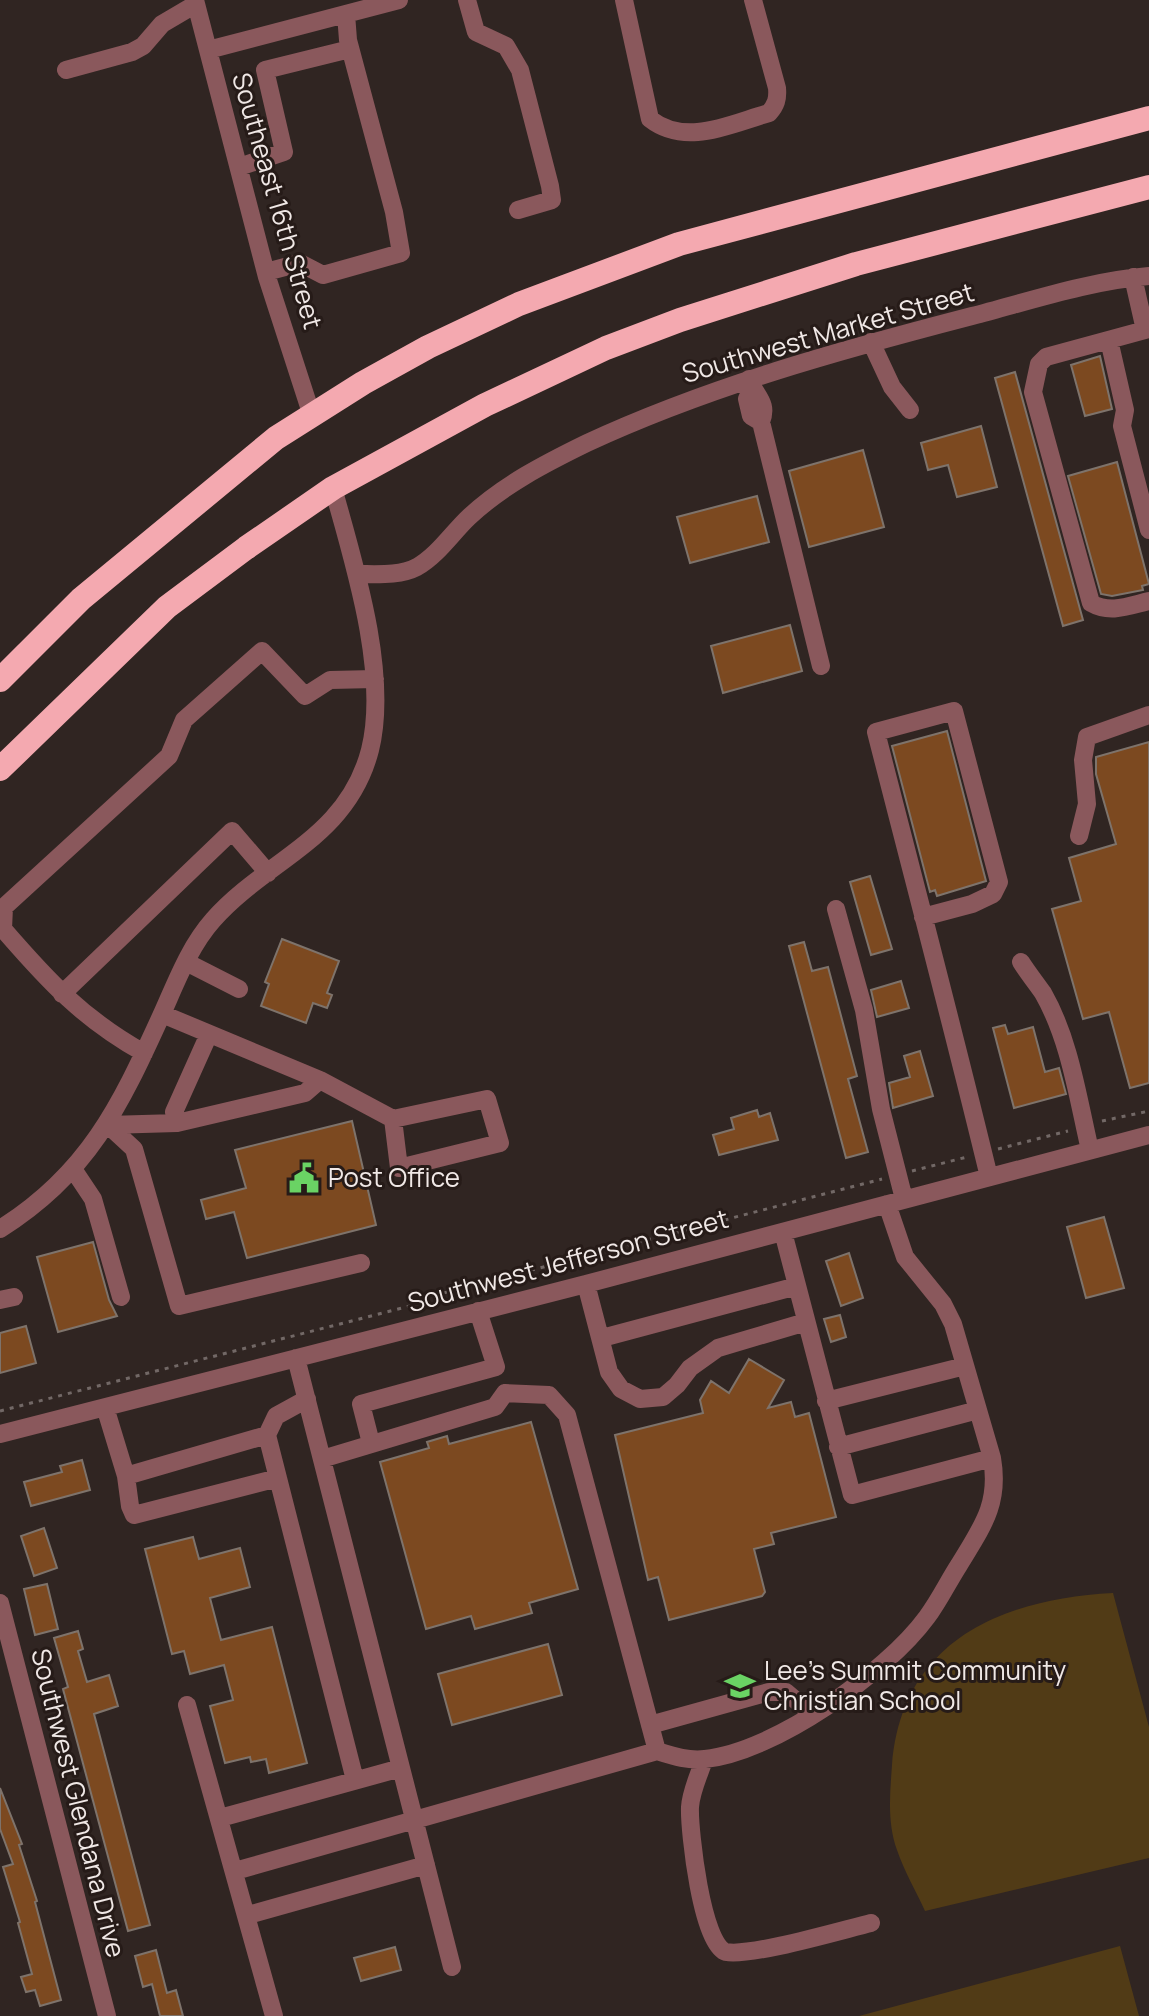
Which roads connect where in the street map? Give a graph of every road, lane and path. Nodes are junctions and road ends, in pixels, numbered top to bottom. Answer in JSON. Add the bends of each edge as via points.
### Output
{"nodes":[{"id":1,"x":399,"y":0,"type":"edge"},
{"id":2,"x":467,"y":0,"type":"edge"},
{"id":3,"x":624,"y":0,"type":"edge"},
{"id":4,"x":753,"y":0,"type":"edge"},
{"id":5,"x":195,"y":2,"type":"edge"},
{"id":6,"x":346,"y":14,"type":"junction"},
{"id":7,"x":350,"y":49,"type":"junction"},
{"id":8,"x":208,"y":50,"type":"junction"},
{"id":9,"x":66,"y":70,"type":"dead end"},
{"id":10,"x":1149,"y":118,"type":"edge"},
{"id":11,"x":239,"y":167,"type":"junction"},
{"id":12,"x":1149,"y":187,"type":"edge"},
{"id":13,"x":518,"y":210,"type":"dead end"},
{"id":14,"x":266,"y":272,"type":"junction"},
{"id":15,"x":1141,"y":277,"type":"edge"},
{"id":16,"x":1147,"y":329,"type":"edge"},
{"id":17,"x":1109,"y":340,"type":"junction"},
{"id":18,"x":871,"y":342,"type":"junction"},
{"id":19,"x":750,"y":384,"type":"junction"},
{"id":20,"x":910,"y":410,"type":"dead end"},
{"id":21,"x":312,"y":416,"type":"junction"},
{"id":22,"x":333,"y":488,"type":"junction"},
{"id":23,"x":1149,"y":530,"type":"edge"},
{"id":24,"x":357,"y":574,"type":"junction"},
{"id":25,"x":1149,"y":601,"type":"edge"},
{"id":26,"x":821,"y":666,"type":"dead end"},
{"id":27,"x":375,"y":679,"type":"junction"},
{"id":28,"x":0,"y":680,"type":"edge"},
{"id":29,"x":1149,"y":715,"type":"edge"},
{"id":30,"x":0,"y":769,"type":"edge"},
{"id":31,"x":1079,"y":836,"type":"dead end"},
{"id":32,"x":268,"y":873,"type":"junction"},
{"id":33,"x":836,"y":909,"type":"dead end"},
{"id":34,"x":923,"y":917,"type":"junction"},
{"id":35,"x":186,"y":962,"type":"junction"},
{"id":36,"x":1021,"y":962,"type":"dead end"},
{"id":37,"x":239,"y":989,"type":"dead end"},
{"id":38,"x":62,"y":994,"type":"junction"},
{"id":39,"x":162,"y":1014,"type":"junction"},
{"id":40,"x":209,"y":1034,"type":"junction"},
{"id":41,"x":144,"y":1053,"type":"junction"},
{"id":42,"x":320,"y":1080,"type":"junction"},
{"id":43,"x":1149,"y":1111,"type":"edge"},
{"id":44,"x":393,"y":1119,"type":"junction"},
{"id":45,"x":177,"y":1123,"type":"junction"},
{"id":46,"x":108,"y":1125,"type":"junction"},
{"id":47,"x":1085,"y":1126,"type":"junction"},
{"id":48,"x":1149,"y":1135,"type":"edge"},
{"id":49,"x":1090,"y":1150,"type":"junction"},
{"id":50,"x":983,"y":1153,"type":"junction"},
{"id":51,"x":73,"y":1169,"type":"junction"},
{"id":52,"x":898,"y":1175,"type":"junction"},
{"id":53,"x":989,"y":1177,"type":"junction"},
{"id":54,"x":896,"y":1202,"type":"junction"},
{"id":55,"x":0,"y":1229,"type":"edge"},
{"id":56,"x":783,"y":1232,"type":"junction"},
{"id":57,"x":361,"y":1263,"type":"dead end"},
{"id":58,"x":586,"y":1284,"type":"junction"},
{"id":59,"x":797,"y":1286,"type":"junction"},
{"id":60,"x":121,"y":1297,"type":"dead end"},
{"id":61,"x":478,"y":1311,"type":"junction"},
{"id":62,"x":806,"y":1322,"type":"junction"},
{"id":63,"x":602,"y":1338,"type":"junction"},
{"id":64,"x":296,"y":1358,"type":"junction"},
{"id":65,"x":965,"y":1366,"type":"junction"},
{"id":66,"x":496,"y":1367,"type":"junction"},
{"id":67,"x":505,"y":1393,"type":"junction"},
{"id":68,"x":307,"y":1399,"type":"junction"},
{"id":69,"x":826,"y":1401,"type":"junction"},
{"id":70,"x":105,"y":1407,"type":"junction"},
{"id":71,"x":978,"y":1410,"type":"junction"},
{"id":72,"x":0,"y":1411,"type":"edge"},
{"id":73,"x":0,"y":1434,"type":"edge"},
{"id":74,"x":267,"y":1435,"type":"junction"},
{"id":75,"x":371,"y":1443,"type":"junction"},
{"id":76,"x":838,"y":1447,"type":"junction"},
{"id":77,"x":992,"y":1458,"type":"junction"},
{"id":78,"x":322,"y":1459,"type":"junction"},
{"id":79,"x":126,"y":1476,"type":"junction"},
{"id":80,"x":278,"y":1478,"type":"junction"},
{"id":81,"x":0,"y":1603,"type":"edge"},
{"id":82,"x":187,"y":1705,"type":"dead end"},
{"id":83,"x":813,"y":1715,"type":"junction"},
{"id":84,"x":650,"y":1725,"type":"junction"},
{"id":85,"x":657,"y":1751,"type":"junction"},
{"id":86,"x":704,"y":1760,"type":"junction"},
{"id":87,"x":401,"y":1768,"type":"junction"},
{"id":88,"x":355,"y":1780,"type":"junction"},
{"id":89,"x":220,"y":1818,"type":"junction"},
{"id":90,"x":414,"y":1819,"type":"junction"},
{"id":91,"x":426,"y":1865,"type":"junction"},
{"id":92,"x":235,"y":1871,"type":"junction"},
{"id":93,"x":248,"y":1915,"type":"junction"},
{"id":94,"x":871,"y":1923,"type":"dead end"},
{"id":95,"x":452,"y":1967,"type":"dead end"},
{"id":96,"x":107,"y":2016,"type":"edge"},
{"id":97,"x":274,"y":2016,"type":"edge"}],
"edges":[{"from":1,"to":6,"type":"street"},
{"from":2,"to":13,"type":"street","via":[[476,32],[506,46],[520,70],[550,186],[552,200]]},
{"from":3,"to":4,"type":"street","via":[[650,119],[662,128],[696,134],[769,113],[778,98]]},
{"from":5,"to":8,"type":"street","name":"Southeast 16th Street"},
{"from":5,"to":9,"type":"street","via":[[132,52]]},
{"from":6,"to":7,"type":"street"},
{"from":6,"to":8,"type":"street"},
{"from":7,"to":11,"type":"street","via":[[265,70],[284,152]]},
{"from":7,"to":14,"type":"street","via":[[401,253],[323,275],[300,263]]},
{"from":8,"to":11,"type":"street","name":"Southeast 16th Street"},
{"from":10,"to":21,"type":"highway","via":[[626,262],[428,347]]},
{"from":11,"to":14,"type":"street","name":"Southeast 16th Street"},
{"from":12,"to":22,"type":"highway","via":[[856,264],[680,320],[485,405]]},
{"from":14,"to":21,"type":"street","name":"Southeast 16th Street"},
{"from":15,"to":16,"type":"street"},
{"from":15,"to":18,"type":"street","name":"Southwest Market Street"},
{"from":16,"to":17,"type":"street"},
{"from":17,"to":23,"type":"street","via":[[1125,410],[1122,426]]},
{"from":17,"to":25,"type":"street","via":[[1046,357],[1039,364],[1033,392],[1091,603],[1111,610]]},
{"from":18,"to":19,"type":"street","name":"Southwest Market Street"},
{"from":18,"to":20,"type":"street","via":[[892,387]]},
{"from":19,"to":24,"type":"street","name":"Southwest Market Street","via":[[634,422],[552,461],[493,497],[416,568]]},
{"from":19,"to":26,"type":"street","via":[[751,416],[761,422]]},
{"from":21,"to":28,"type":"highway","via":[[276,438],[81,599]]},
{"from":22,"to":24,"type":"street"},
{"from":22,"to":30,"type":"highway","via":[[167,607]]},
{"from":24,"to":27,"type":"street"},
{"from":27,"to":32,"type":"street","via":[[375,728],[360,776],[330,822]]},
{"from":27,"to":38,"type":"street","via":[[330,680],[305,696],[262,651],[184,720],[169,756],[4,907],[3,929]]},
{"from":29,"to":31,"type":"street","via":[[1087,737],[1087,804]]},
{"from":32,"to":35,"type":"street","via":[[211,922]]},
{"from":32,"to":38,"type":"street","via":[[232,831]]},
{"from":33,"to":52,"type":"street","via":[[864,1010]]},
{"from":34,"to":34,"type":"street","via":[[876,732],[954,711],[999,882],[993,894],[972,904]]},
{"from":34,"to":50,"type":"street"},
{"from":35,"to":37,"type":"street"},
{"from":35,"to":39,"type":"street"},
{"from":36,"to":47,"type":"street","via":[[1058,1028]]},
{"from":38,"to":41,"type":"street","via":[[108,1033]]},
{"from":39,"to":40,"type":"street"},
{"from":39,"to":41,"type":"street"},
{"from":40,"to":42,"type":"street"},
{"from":40,"to":45,"type":"street","via":[[174,1112]]},
{"from":41,"to":46,"type":"street"},
{"from":42,"to":44,"type":"street"},
{"from":42,"to":45,"type":"street","via":[[305,1093]]},
{"from":43,"to":47,"type":"path"},
{"from":44,"to":44,"type":"street","via":[[487,1099],[500,1143],[399,1168]]},
{"from":45,"to":46,"type":"street"},
{"from":46,"to":51,"type":"street"},
{"from":46,"to":57,"type":"street","via":[[134,1149],[179,1306]]},
{"from":47,"to":49,"type":"street"},
{"from":47,"to":50,"type":"path"},
{"from":48,"to":49,"type":"street","name":"Southwest Jefferson Street"},
{"from":49,"to":53,"type":"street","name":"Southwest Jefferson Street"},
{"from":50,"to":52,"type":"path"},
{"from":50,"to":53,"type":"street"},
{"from":51,"to":55,"type":"street"},
{"from":51,"to":60,"type":"street","via":[[93,1199]]},
{"from":52,"to":54,"type":"street"},
{"from":52,"to":72,"type":"path"},
{"from":53,"to":54,"type":"street","name":"Southwest Jefferson Street"},
{"from":54,"to":56,"type":"street","name":"Southwest Jefferson Street"},
{"from":54,"to":65,"type":"street","via":[[905,1257],[943,1304]]},
{"from":56,"to":58,"type":"street","name":"Southwest Jefferson Street"},
{"from":56,"to":59,"type":"street"},
{"from":58,"to":61,"type":"street","name":"Southwest Jefferson Street"},
{"from":58,"to":63,"type":"street"},
{"from":59,"to":62,"type":"street"},
{"from":59,"to":63,"type":"street"},
{"from":61,"to":64,"type":"street","name":"Southwest Jefferson Street"},
{"from":61,"to":66,"type":"street"},
{"from":62,"to":63,"type":"street","via":[[718,1348],[663,1397],[640,1399],[621,1389],[609,1372]]},
{"from":62,"to":69,"type":"street"},
{"from":64,"to":68,"type":"street"},
{"from":64,"to":70,"type":"street","name":"Southwest Jefferson Street"},
{"from":65,"to":69,"type":"street"},
{"from":65,"to":71,"type":"street"},
{"from":66,"to":67,"type":"street"},
{"from":66,"to":75,"type":"street","via":[[361,1404]]},
{"from":67,"to":75,"type":"street","via":[[495,1407]]},
{"from":67,"to":84,"type":"street","via":[[549,1395],[567,1415]]},
{"from":68,"to":74,"type":"street","via":[[276,1416]]},
{"from":68,"to":78,"type":"street"},
{"from":69,"to":76,"type":"street"},
{"from":70,"to":73,"type":"street","name":"Southwest Jefferson Street"},
{"from":70,"to":79,"type":"street"},
{"from":71,"to":76,"type":"street"},
{"from":71,"to":77,"type":"street"},
{"from":74,"to":79,"type":"street"},
{"from":74,"to":80,"type":"street"},
{"from":75,"to":78,"type":"street"},
{"from":76,"to":77,"type":"street","via":[[852,1495]]},
{"from":77,"to":83,"type":"street","via":[[996,1479],[989,1509],[926,1618],[892,1655]]},
{"from":78,"to":87,"type":"street"},
{"from":79,"to":80,"type":"street","via":[[134,1515]]},
{"from":80,"to":88,"type":"street"},
{"from":81,"to":96,"type":"street","name":"Southwest Glendana Drive"},
{"from":82,"to":89,"type":"street"},
{"from":83,"to":84,"type":"street","via":[[786,1692],[769,1692]]},
{"from":83,"to":86,"type":"street","via":[[778,1737]]},
{"from":84,"to":85,"type":"street"},
{"from":85,"to":86,"type":"street"},
{"from":85,"to":90,"type":"street"},
{"from":86,"to":94,"type":"street","via":[[691,1802],[689,1835],[716,1945],[724,1952],[747,1952]]},
{"from":87,"to":88,"type":"street"},
{"from":87,"to":90,"type":"street"},
{"from":88,"to":89,"type":"street"},
{"from":89,"to":92,"type":"street"},
{"from":90,"to":91,"type":"street"},
{"from":90,"to":92,"type":"street"},
{"from":91,"to":93,"type":"street"},
{"from":91,"to":95,"type":"street"},
{"from":92,"to":93,"type":"street"},
{"from":93,"to":97,"type":"street"}]}
